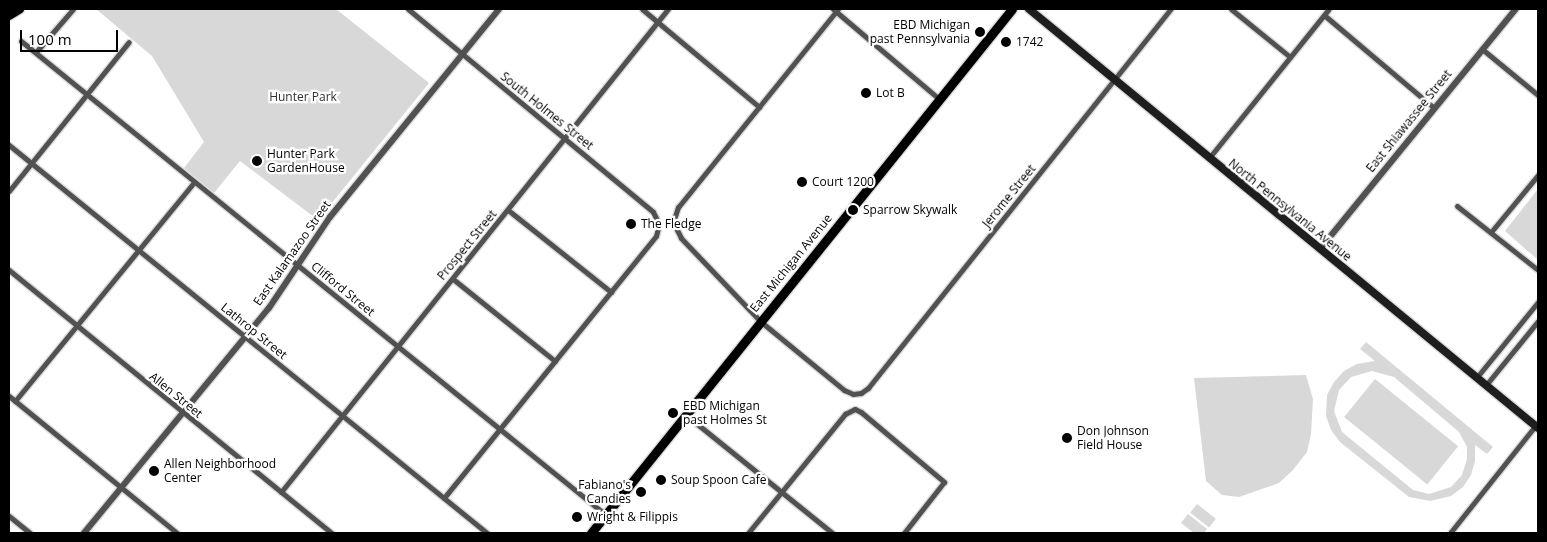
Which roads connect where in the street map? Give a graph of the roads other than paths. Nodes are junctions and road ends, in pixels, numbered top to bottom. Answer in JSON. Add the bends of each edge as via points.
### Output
{"nodes":[{"id":1,"x":19,"y":9,"type":"edge"},
{"id":2,"x":73,"y":9,"type":"edge"},
{"id":3,"x":408,"y":9,"type":"edge"},
{"id":4,"x":498,"y":9,"type":"edge"},
{"id":5,"x":642,"y":9,"type":"edge"},
{"id":6,"x":668,"y":9,"type":"edge"},
{"id":7,"x":1012,"y":9,"type":"edge"},
{"id":8,"x":1029,"y":9,"type":"edge"},
{"id":9,"x":1171,"y":9,"type":"edge"},
{"id":10,"x":1232,"y":9,"type":"edge"},
{"id":11,"x":1329,"y":9,"type":"edge"},
{"id":12,"x":1516,"y":9,"type":"edge"},
{"id":13,"x":836,"y":10,"type":"edge"},
{"id":14,"x":1324,"y":15,"type":"junction"},
{"id":15,"x":9,"y":16,"type":"edge"},
{"id":16,"x":658,"y":22,"type":"junction"},
{"id":17,"x":21,"y":41,"type":"dead end"},
{"id":18,"x":129,"y":42,"type":"dead end"},
{"id":19,"x":1482,"y":49,"type":"junction"},
{"id":20,"x":36,"y":52,"type":"junction"},
{"id":21,"x":462,"y":54,"type":"junction"},
{"id":22,"x":1290,"y":57,"type":"junction"},
{"id":23,"x":1114,"y":80,"type":"junction"},
{"id":24,"x":87,"y":94,"type":"junction"},
{"id":25,"x":1538,"y":95,"type":"edge"},
{"id":26,"x":939,"y":99,"type":"junction"},
{"id":27,"x":759,"y":107,"type":"junction"},
{"id":28,"x":1434,"y":108,"type":"junction"},
{"id":29,"x":565,"y":139,"type":"junction"},
{"id":30,"x":9,"y":145,"type":"edge"},
{"id":31,"x":1209,"y":158,"type":"junction"},
{"id":32,"x":31,"y":164,"type":"junction"},
{"id":33,"x":1538,"y":175,"type":"edge"},
{"id":34,"x":194,"y":182,"type":"junction"},
{"id":35,"x":9,"y":191,"type":"edge"},
{"id":36,"x":1457,"y":206,"type":"dead end"},
{"id":37,"x":508,"y":210,"type":"junction"},
{"id":38,"x":1491,"y":232,"type":"junction"},
{"id":39,"x":1320,"y":249,"type":"junction"},
{"id":40,"x":139,"y":250,"type":"junction"},
{"id":41,"x":299,"y":266,"type":"junction"},
{"id":42,"x":9,"y":270,"type":"edge"},
{"id":43,"x":1538,"y":270,"type":"edge"},
{"id":44,"x":453,"y":279,"type":"junction"},
{"id":45,"x":611,"y":292,"type":"junction"},
{"id":46,"x":1538,"y":302,"type":"edge"},
{"id":47,"x":760,"y":321,"type":"junction"},
{"id":48,"x":1538,"y":321,"type":"edge"},
{"id":49,"x":76,"y":326,"type":"junction"},
{"id":50,"x":245,"y":337,"type":"junction"},
{"id":51,"x":398,"y":347,"type":"junction"},
{"id":52,"x":555,"y":361,"type":"junction"},
{"id":53,"x":1477,"y":377,"type":"junction"},
{"id":54,"x":1486,"y":385,"type":"junction"},
{"id":55,"x":9,"y":396,"type":"edge"},
{"id":56,"x":15,"y":401,"type":"junction"},
{"id":57,"x":183,"y":413,"type":"junction"},
{"id":58,"x":686,"y":414,"type":"junction"},
{"id":59,"x":342,"y":416,"type":"junction"},
{"id":60,"x":1537,"y":427,"type":"edge"},
{"id":61,"x":500,"y":429,"type":"junction"},
{"id":62,"x":121,"y":488,"type":"junction"},
{"id":63,"x":281,"y":492,"type":"junction"},
{"id":64,"x":781,"y":492,"type":"junction"},
{"id":65,"x":444,"y":498,"type":"junction"},
{"id":66,"x":606,"y":515,"type":"junction"},
{"id":67,"x":9,"y":516,"type":"edge"},
{"id":68,"x":30,"y":533,"type":"edge"},
{"id":69,"x":84,"y":533,"type":"edge"},
{"id":70,"x":177,"y":533,"type":"edge"},
{"id":71,"x":332,"y":533,"type":"edge"},
{"id":72,"x":487,"y":533,"type":"edge"},
{"id":73,"x":591,"y":533,"type":"edge"},
{"id":74,"x":748,"y":533,"type":"edge"},
{"id":75,"x":832,"y":533,"type":"edge"},
{"id":76,"x":904,"y":533,"type":"edge"},
{"id":77,"x":1450,"y":533,"type":"edge"}],
"edges":[{"from":1,"to":15,"type":"highway"},
{"from":2,"to":20,"type":"street"},
{"from":3,"to":21,"type":"street","name":"South Holmes Street"},
{"from":4,"to":21,"type":"street","name":"East Kalamazoo Street"},
{"from":5,"to":16,"type":"street"},
{"from":6,"to":16,"type":"street","name":"Prospect Street"},
{"from":7,"to":26,"type":"main road","name":"East Michigan Avenue"},
{"from":8,"to":23,"type":"main road","name":"North Pennsylvania Avenue"},
{"from":9,"to":23,"type":"street","name":"Jerome Street"},
{"from":10,"to":22,"type":"street"},
{"from":11,"to":14,"type":"street"},
{"from":12,"to":19,"type":"street","name":"East Shiawassee Street"},
{"from":13,"to":26,"type":"street"},
{"from":13,"to":27,"type":"street"},
{"from":14,"to":22,"type":"street"},
{"from":14,"to":28,"type":"street"},
{"from":16,"to":27,"type":"street"},
{"from":16,"to":29,"type":"street","name":"Prospect Street"},
{"from":17,"to":20,"type":"street","name":"Clifford Street"},
{"from":18,"to":24,"type":"street"},
{"from":19,"to":25,"type":"street"},
{"from":19,"to":28,"type":"street","name":"East Shiawassee Street"},
{"from":20,"to":24,"type":"street","name":"Clifford Street"},
{"from":21,"to":29,"type":"street","name":"South Holmes Street"},
{"from":21,"to":41,"type":"street","name":"East Kalamazoo Street","via":[[330,217]]},
{"from":22,"to":31,"type":"street"},
{"from":23,"to":31,"type":"main road","name":"North Pennsylvania Avenue"},
{"from":23,"to":47,"type":"street","name":"Jerome Street","via":[[861,393],[844,390]]},
{"from":24,"to":32,"type":"street"},
{"from":24,"to":34,"type":"street","name":"Clifford Street"},
{"from":26,"to":47,"type":"main road","name":"East Michigan Avenue"},
{"from":27,"to":47,"type":"street","via":[[678,207],[673,222],[682,238]]},
{"from":28,"to":39,"type":"street","name":"East Shiawassee Street"},
{"from":29,"to":37,"type":"street","name":"Prospect Street"},
{"from":29,"to":45,"type":"street","name":"South Holmes Street","via":[[653,212],[659,224],[656,236]]},
{"from":30,"to":32,"type":"street","name":"Lathrop Street"},
{"from":31,"to":39,"type":"main road","name":"North Pennsylvania Avenue"},
{"from":32,"to":35,"type":"street"},
{"from":32,"to":40,"type":"street","name":"Lathrop Street"},
{"from":33,"to":38,"type":"street"},
{"from":34,"to":40,"type":"street"},
{"from":34,"to":41,"type":"street","name":"Clifford Street"},
{"from":36,"to":38,"type":"street"},
{"from":37,"to":44,"type":"street","name":"Prospect Street"},
{"from":37,"to":45,"type":"street"},
{"from":38,"to":43,"type":"street"},
{"from":39,"to":53,"type":"main road","name":"North Pennsylvania Avenue"},
{"from":40,"to":49,"type":"street"},
{"from":40,"to":50,"type":"street","name":"Lathrop Street"},
{"from":41,"to":50,"type":"street","name":"East Kalamazoo Street"},
{"from":41,"to":51,"type":"street","name":"Clifford Street"},
{"from":42,"to":49,"type":"street","name":"Allen Street"},
{"from":44,"to":51,"type":"street","name":"Prospect Street"},
{"from":44,"to":52,"type":"street"},
{"from":45,"to":52,"type":"street"},
{"from":46,"to":53,"type":"street"},
{"from":47,"to":58,"type":"main road","name":"East Michigan Avenue"},
{"from":48,"to":54,"type":"street"},
{"from":49,"to":56,"type":"street"},
{"from":49,"to":57,"type":"street","name":"Allen Street"},
{"from":50,"to":57,"type":"street","name":"East Kalamazoo Street"},
{"from":50,"to":59,"type":"street","name":"Lathrop Street"},
{"from":51,"to":59,"type":"street","name":"Prospect Street"},
{"from":51,"to":61,"type":"street","name":"Clifford Street"},
{"from":52,"to":61,"type":"street"},
{"from":53,"to":54,"type":"main road","name":"North Pennsylvania Avenue"},
{"from":54,"to":60,"type":"main road","name":"North Pennsylvania Avenue"},
{"from":55,"to":56,"type":"street"},
{"from":56,"to":62,"type":"street"},
{"from":57,"to":62,"type":"street","name":"East Kalamazoo Street"},
{"from":57,"to":63,"type":"street","name":"Allen Street"},
{"from":58,"to":64,"type":"street"},
{"from":58,"to":66,"type":"main road","name":"East Michigan Avenue"},
{"from":59,"to":63,"type":"street","name":"Prospect Street"},
{"from":59,"to":65,"type":"street","name":"Lathrop Street"},
{"from":60,"to":77,"type":"street"},
{"from":61,"to":65,"type":"street"},
{"from":61,"to":66,"type":"street","name":"Clifford Street"},
{"from":62,"to":69,"type":"street","name":"East Kalamazoo Street"},
{"from":62,"to":70,"type":"street"},
{"from":63,"to":71,"type":"street","name":"Allen Street"},
{"from":64,"to":74,"type":"street"},
{"from":64,"to":75,"type":"street"},
{"from":64,"to":76,"type":"street","via":[[845,414],[855,409],[944,482]]},
{"from":65,"to":72,"type":"street","name":"Lathrop Street"},
{"from":66,"to":73,"type":"main road","name":"East Michigan Avenue"},
{"from":67,"to":68,"type":"street"}]}
